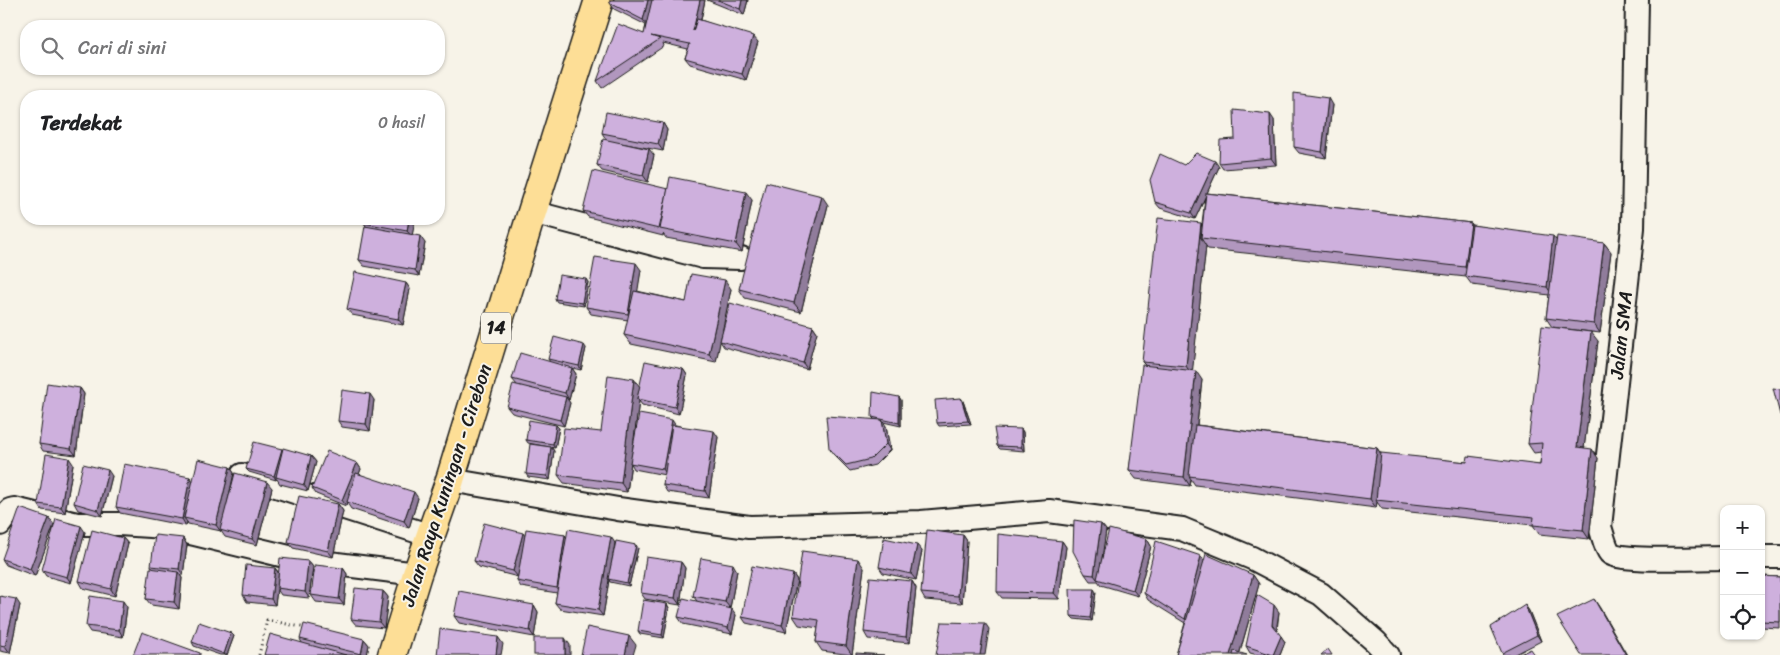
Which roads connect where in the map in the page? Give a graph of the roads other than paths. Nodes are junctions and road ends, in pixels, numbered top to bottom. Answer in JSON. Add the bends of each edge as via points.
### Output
{"nodes":[{"id":1,"x":599,"y":0,"type":"edge"},
{"id":2,"x":1637,"y":0,"type":"edge"},
{"id":3,"x":532,"y":212,"type":"junction"},
{"id":4,"x":741,"y":258,"type":"dead end"},
{"id":5,"x":219,"y":468,"type":"edge"},
{"id":6,"x":450,"y":480,"type":"junction"},
{"id":7,"x":0,"y":524,"type":"edge"},
{"id":8,"x":431,"y":536,"type":"junction"},
{"id":9,"x":1765,"y":557,"type":"edge"},
{"id":10,"x":1780,"y":557,"type":"edge"},
{"id":11,"x":1720,"y":558,"type":"edge"},
{"id":12,"x":418,"y":574,"type":"junction"},
{"id":13,"x":392,"y":655,"type":"edge"},
{"id":14,"x":1388,"y":655,"type":"edge"}],
"edges":[{"from":1,"to":3,"type":"highway","name":"Jalan Raya Kuningan - Cirebon","number":"14"},
{"from":2,"to":11,"type":"street","name":"Jalan SMA","via":[[1633,228],[1600,527],[1611,554],[1615,556]]},
{"from":3,"to":4,"type":"street","via":[[703,257]]},
{"from":3,"to":6,"type":"highway","name":"Jalan Raya Kuningan - Cirebon","number":"14"},
{"from":5,"to":8,"type":"street"},
{"from":6,"to":8,"type":"highway","name":"Jalan Raya Kuningan - Cirebon","number":"14"},
{"from":6,"to":14,"type":"street","via":[[618,509],[749,527],[921,522],[1049,512],[1182,529],[1252,558],[1321,594]]},
{"from":7,"to":12,"type":"street","via":[[14,508],[77,524],[166,527],[297,559]]},
{"from":8,"to":12,"type":"highway","name":"Jalan Raya Kuningan - Cirebon","number":"14"},
{"from":9,"to":10,"type":"street"},
{"from":12,"to":13,"type":"highway","name":"Jalan Raya Kuningan - Cirebon","number":"14"}]}
